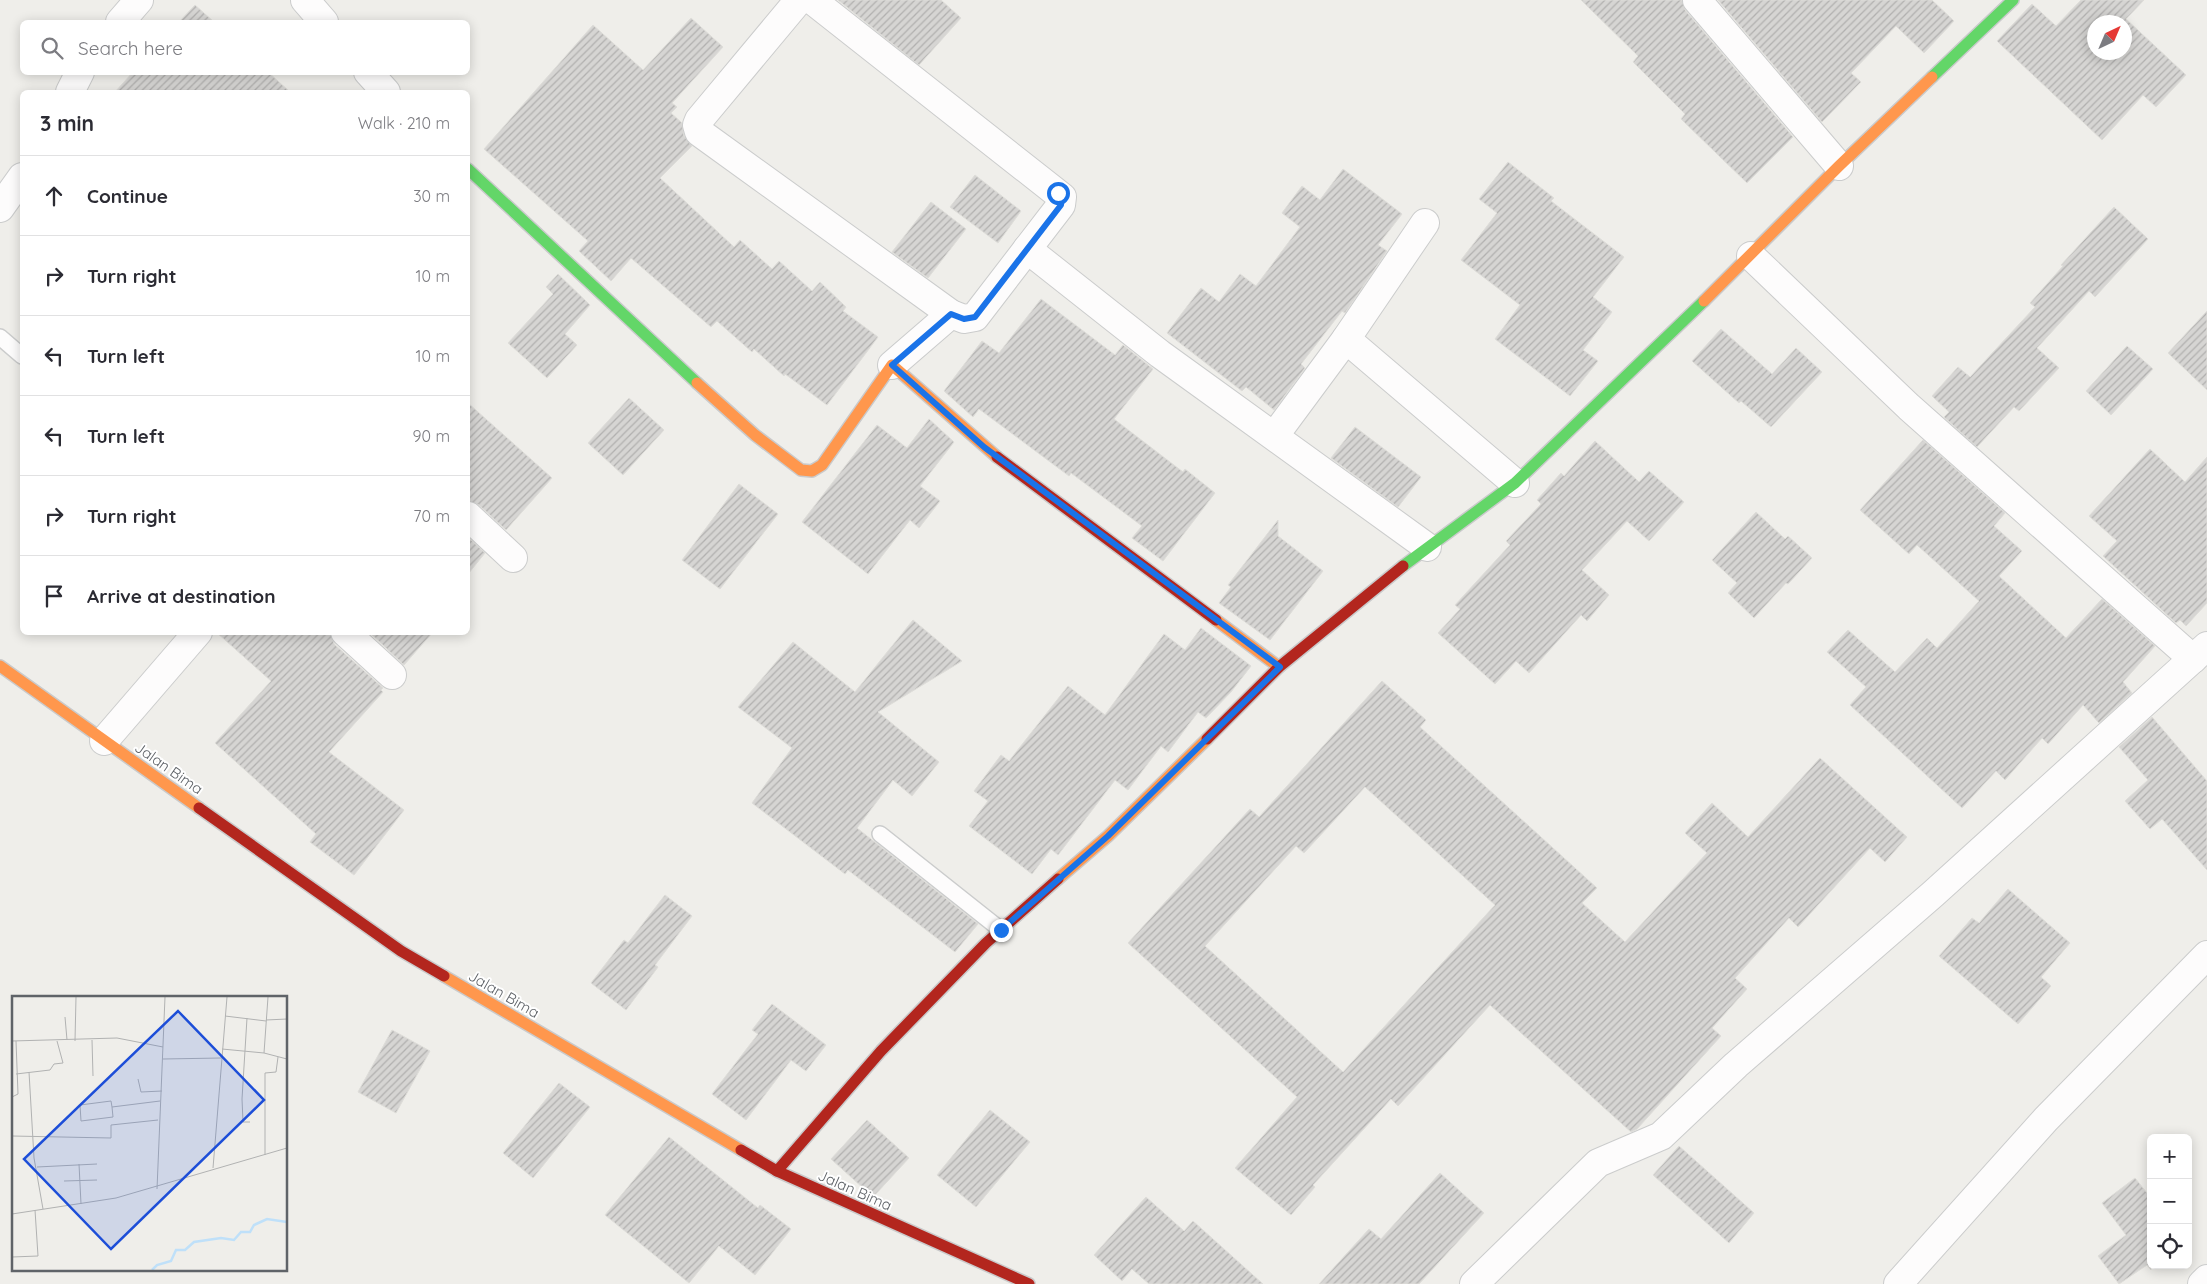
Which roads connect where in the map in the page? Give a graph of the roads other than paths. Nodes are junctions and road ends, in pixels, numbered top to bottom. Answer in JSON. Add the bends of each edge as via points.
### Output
{"nodes":[{"id":1,"x":139,"y":0,"type":"edge"},
{"id":2,"x":304,"y":0,"type":"edge"},
{"id":3,"x":799,"y":0,"type":"edge"},
{"id":4,"x":812,"y":0,"type":"edge"},
{"id":5,"x":1697,"y":0,"type":"edge"},
{"id":6,"x":2013,"y":0,"type":"edge"},
{"id":7,"x":122,"y":20,"type":"edge"},
{"id":8,"x":322,"y":20,"type":"edge"},
{"id":9,"x":78,"y":75,"type":"edge"},
{"id":10,"x":371,"y":75,"type":"edge"},
{"id":11,"x":71,"y":90,"type":"edge"},
{"id":12,"x":384,"y":90,"type":"edge"},
{"id":13,"x":1839,"y":166,"type":"junction"},
{"id":14,"x":470,"y":171,"type":"edge"},
{"id":15,"x":20,"y":179,"type":"edge"},
{"id":16,"x":0,"y":208,"type":"edge"},
{"id":17,"x":1425,"y":223,"type":"dead end"},
{"id":18,"x":1027,"y":249,"type":"junction"},
{"id":19,"x":1752,"y":256,"type":"junction"},
{"id":20,"x":951,"y":314,"type":"junction"},
{"id":21,"x":0,"y":337,"type":"edge"},
{"id":22,"x":1346,"y":339,"type":"junction"},
{"id":23,"x":20,"y":354,"type":"edge"},
{"id":24,"x":892,"y":365,"type":"junction"},
{"id":25,"x":1275,"y":435,"type":"junction"},
{"id":26,"x":1515,"y":482,"type":"junction"},
{"id":27,"x":470,"y":518,"type":"edge"},
{"id":28,"x":1427,"y":547,"type":"junction"},
{"id":29,"x":513,"y":558,"type":"dead end"},
{"id":30,"x":195,"y":635,"type":"edge"},
{"id":31,"x":348,"y":635,"type":"edge"},
{"id":32,"x":2200,"y":652,"type":"edge"},
{"id":33,"x":0,"y":666,"type":"edge"},
{"id":34,"x":1280,"y":667,"type":"junction"},
{"id":35,"x":392,"y":675,"type":"dead end"},
{"id":36,"x":104,"y":740,"type":"junction"},
{"id":37,"x":880,"y":834,"type":"dead end"},
{"id":38,"x":1001,"y":930,"type":"junction"},
{"id":39,"x":2207,"y":955,"type":"edge"},
{"id":40,"x":777,"y":1171,"type":"junction"},
{"id":41,"x":2207,"y":1279,"type":"edge"},
{"id":42,"x":1030,"y":1284,"type":"edge"},
{"id":43,"x":1474,"y":1284,"type":"edge"},
{"id":44,"x":1898,"y":1284,"type":"edge"},
{"id":45,"x":2202,"y":1284,"type":"edge"}],
"edges":[{"from":1,"to":7,"type":"street"},
{"from":2,"to":8,"type":"street"},
{"from":3,"to":20,"type":"street","via":[[699,120],[699,132]]},
{"from":4,"to":18,"type":"street","via":[[1062,197],[1061,205]]},
{"from":5,"to":13,"type":"street"},
{"from":6,"to":13,"type":"street"},
{"from":9,"to":11,"type":"street"},
{"from":10,"to":12,"type":"street"},
{"from":13,"to":19,"type":"street"},
{"from":14,"to":24,"type":"street","via":[[694,380],[801,470],[809,472],[822,465]]},
{"from":15,"to":16,"type":"street"},
{"from":17,"to":22,"type":"street"},
{"from":18,"to":20,"type":"street","via":[[975,317],[964,319]]},
{"from":18,"to":25,"type":"street","via":[[1160,354]]},
{"from":19,"to":26,"type":"street"},
{"from":19,"to":32,"type":"street","via":[[1909,407]]},
{"from":20,"to":24,"type":"street"},
{"from":21,"to":23,"type":"lane"},
{"from":22,"to":25,"type":"street"},
{"from":22,"to":26,"type":"street"},
{"from":24,"to":34,"type":"street","via":[[984,447]]},
{"from":25,"to":28,"type":"street"},
{"from":26,"to":28,"type":"street"},
{"from":27,"to":29,"type":"street"},
{"from":28,"to":34,"type":"street"},
{"from":30,"to":36,"type":"street"},
{"from":31,"to":35,"type":"street"},
{"from":32,"to":43,"type":"street","via":[[1933,894],[1736,1065],[1661,1136],[1598,1163]]},
{"from":33,"to":36,"type":"street","name":"Jalan Bima"},
{"from":34,"to":38,"type":"street","via":[[1108,836]]},
{"from":36,"to":40,"type":"street","name":"Jalan Bima","via":[[402,951]]},
{"from":37,"to":38,"type":"lane"},
{"from":38,"to":40,"type":"street","via":[[881,1051]]},
{"from":39,"to":44,"type":"street","via":[[2046,1119]]},
{"from":40,"to":42,"type":"street","name":"Jalan Bima"},
{"from":41,"to":45,"type":"street"}]}
